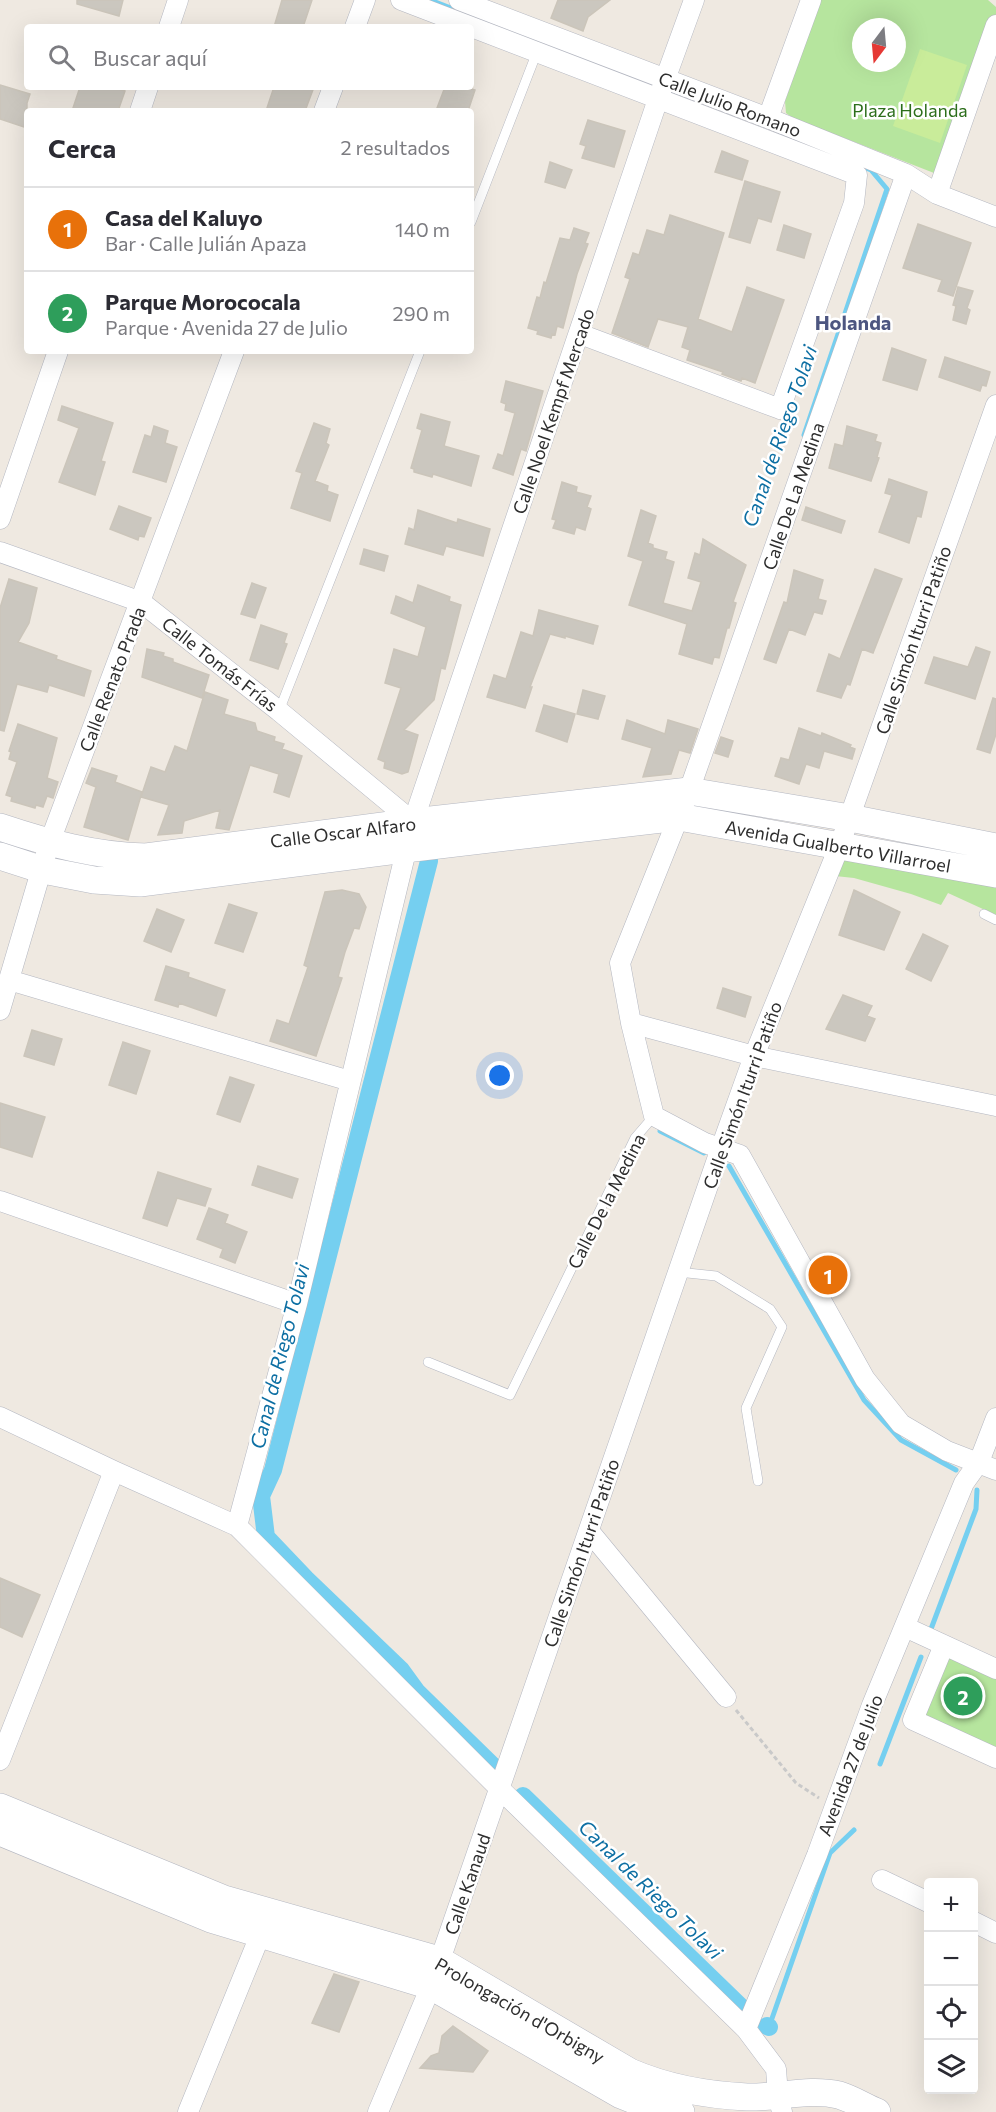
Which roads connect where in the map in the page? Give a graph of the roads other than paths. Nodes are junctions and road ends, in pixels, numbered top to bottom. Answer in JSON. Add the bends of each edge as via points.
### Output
{"nodes":[{"id":1,"x":178,"y":0,"type":"edge"},
{"id":2,"x":365,"y":0,"type":"edge"},
{"id":3,"x":401,"y":0,"type":"edge"},
{"id":4,"x":459,"y":0,"type":"edge"},
{"id":5,"x":694,"y":0,"type":"edge"},
{"id":6,"x":811,"y":0,"type":"edge"},
{"id":7,"x":170,"y":24,"type":"edge"},
{"id":8,"x":356,"y":24,"type":"edge"},
{"id":9,"x":464,"y":24,"type":"edge"},
{"id":10,"x":996,"y":25,"type":"edge"},
{"id":11,"x":474,"y":28,"type":"edge"},
{"id":12,"x":537,"y":52,"type":"junction"},
{"id":13,"x":666,"y":80,"type":"junction"},
{"id":14,"x":147,"y":90,"type":"edge"},
{"id":15,"x":332,"y":90,"type":"edge"},
{"id":16,"x":658,"y":99,"type":"junction"},
{"id":17,"x":141,"y":108,"type":"edge"},
{"id":18,"x":325,"y":108,"type":"edge"},
{"id":19,"x":768,"y":118,"type":"junction"},
{"id":20,"x":906,"y":174,"type":"junction"},
{"id":21,"x":938,"y":194,"type":"junction"},
{"id":22,"x":474,"y":214,"type":"edge"},
{"id":23,"x":996,"y":217,"type":"edge"},
{"id":24,"x":580,"y":334,"type":"junction"},
{"id":25,"x":57,"y":354,"type":"edge"},
{"id":26,"x":233,"y":354,"type":"edge"},
{"id":27,"x":419,"y":354,"type":"edge"},
{"id":28,"x":996,"y":405,"type":"edge"},
{"id":29,"x":0,"y":519,"type":"edge"},
{"id":30,"x":0,"y":552,"type":"edge"},
{"id":31,"x":141,"y":602,"type":"junction"},
{"id":32,"x":279,"y":711,"type":"junction"},
{"id":33,"x":689,"y":791,"type":"junction"},
{"id":34,"x":679,"y":817,"type":"junction"},
{"id":35,"x":850,"y":818,"type":"junction"},
{"id":36,"x":413,"y":822,"type":"junction"},
{"id":37,"x":0,"y":827,"type":"edge"},
{"id":38,"x":49,"y":844,"type":"junction"},
{"id":39,"x":839,"y":847,"type":"junction"},
{"id":40,"x":996,"y":847,"type":"edge"},
{"id":41,"x":405,"y":849,"type":"junction"},
{"id":42,"x":0,"y":856,"type":"edge"},
{"id":43,"x":43,"y":870,"type":"junction"},
{"id":44,"x":996,"y":874,"type":"edge"},
{"id":45,"x":984,"y":914,"type":"dead end"},
{"id":46,"x":996,"y":920,"type":"edge"},
{"id":47,"x":9,"y":980,"type":"junction"},
{"id":48,"x":0,"y":1010,"type":"edge"},
{"id":49,"x":631,"y":1023,"type":"junction"},
{"id":50,"x":754,"y":1056,"type":"junction"},
{"id":51,"x":350,"y":1081,"type":"junction"},
{"id":52,"x":996,"y":1106,"type":"edge"},
{"id":53,"x":654,"y":1116,"type":"junction"},
{"id":54,"x":721,"y":1148,"type":"junction"},
{"id":55,"x":0,"y":1201,"type":"edge"},
{"id":56,"x":678,"y":1272,"type":"junction"},
{"id":57,"x":297,"y":1305,"type":"junction"},
{"id":58,"x":428,"y":1362,"type":"dead end"},
{"id":59,"x":0,"y":1417,"type":"edge"},
{"id":60,"x":996,"y":1418,"type":"edge"},
{"id":61,"x":988,"y":1466,"type":"edge"},
{"id":62,"x":114,"y":1472,"type":"junction"},
{"id":63,"x":758,"y":1481,"type":"dead end"},
{"id":64,"x":237,"y":1526,"type":"junction"},
{"id":65,"x":589,"y":1531,"type":"junction"},
{"id":66,"x":905,"y":1628,"type":"junction"},
{"id":67,"x":944,"y":1645,"type":"junction"},
{"id":68,"x":996,"y":1669,"type":"edge"},
{"id":69,"x":726,"y":1696,"type":"road end"},
{"id":70,"x":996,"y":1758,"type":"edge"},
{"id":71,"x":0,"y":1760,"type":"edge"},
{"id":72,"x":500,"y":1789,"type":"junction"},
{"id":73,"x":0,"y":1808,"type":"edge"},
{"id":74,"x":0,"y":1832,"type":"edge"},
{"id":75,"x":882,"y":1880,"type":"dead end"},
{"id":76,"x":924,"y":1900,"type":"edge"},
{"id":77,"x":978,"y":1924,"type":"edge"},
{"id":78,"x":261,"y":1933,"type":"junction"},
{"id":79,"x":996,"y":1933,"type":"edge"},
{"id":80,"x":440,"y":1960,"type":"junction"},
{"id":81,"x":431,"y":1986,"type":"junction"},
{"id":82,"x":746,"y":2029,"type":"junction"},
{"id":83,"x":780,"y":2104,"type":"edge"},
{"id":84,"x":188,"y":2112,"type":"edge"},
{"id":85,"x":378,"y":2112,"type":"edge"},
{"id":86,"x":675,"y":2112,"type":"edge"},
{"id":87,"x":877,"y":2112,"type":"edge"}],
"edges":[{"from":1,"to":7,"type":"street"},
{"from":2,"to":8,"type":"street"},
{"from":3,"to":9,"type":"street","name":"Calle Julio Romano"},
{"from":4,"to":13,"type":"street","name":"Calle Julio Romano"},
{"from":5,"to":13,"type":"street","name":"Calle Noel Kempf Mercado"},
{"from":6,"to":19,"type":"street"},
{"from":10,"to":21,"type":"street"},
{"from":11,"to":12,"type":"street","name":"Calle Julio Romano"},
{"from":12,"to":16,"type":"street","name":"Calle Julio Romano"},
{"from":12,"to":22,"type":"lane"},
{"from":13,"to":16,"type":"street","name":"Calle Noel Kempf Mercado"},
{"from":13,"to":19,"type":"street","name":"Calle Julio Romano"},
{"from":14,"to":17,"type":"street"},
{"from":15,"to":18,"type":"street"},
{"from":16,"to":24,"type":"street","name":"Calle Noel Kempf Mercado"},
{"from":16,"to":24,"type":"street","name":"Calle Julio Romano","via":[[857,175],[854,203],[780,409]]},
{"from":19,"to":20,"type":"street","name":"Calle Julio Romano"},
{"from":20,"to":21,"type":"street","name":"Calle Julio Romano"},
{"from":20,"to":33,"type":"street","name":"Calle De La Medina"},
{"from":21,"to":23,"type":"street","name":"Calle Julio Romano"},
{"from":24,"to":36,"type":"street","name":"Calle Noel Kempf Mercado"},
{"from":25,"to":29,"type":"street"},
{"from":26,"to":31,"type":"street","name":"Calle Renato Prada"},
{"from":27,"to":32,"type":"lane"},
{"from":28,"to":35,"type":"street","name":"Calle Simón Iturri Patiño"},
{"from":30,"to":31,"type":"street","name":"Calle Tomás Frías"},
{"from":31,"to":32,"type":"street","name":"Calle Tomás Frías"},
{"from":31,"to":38,"type":"street","name":"Calle Renato Prada"},
{"from":32,"to":36,"type":"street","name":"Calle Tomás Frías"},
{"from":33,"to":34,"type":"street","name":"Calle De La Medina"},
{"from":33,"to":35,"type":"main road","name":"Avenida Gualberto Villarroel"},
{"from":33,"to":36,"type":"main road","name":"Calle Oscar Alfaro"},
{"from":34,"to":39,"type":"main road","name":"Avenida Gualberto Villarroel"},
{"from":34,"to":41,"type":"main road","name":"Calle Oscar Alfaro"},
{"from":34,"to":49,"type":"street","name":"Calle De la Medina","via":[[620,963]]},
{"from":35,"to":39,"type":"street","name":"Calle Simón Iturri Patiño"},
{"from":35,"to":40,"type":"main road","name":"Avenida Gualberto Villarroel"},
{"from":36,"to":38,"type":"main road","name":"Calle Oscar Alfaro","via":[[146,857]]},
{"from":36,"to":41,"type":"street","name":"Calle Noel Kempf Mercado"},
{"from":37,"to":38,"type":"main road","name":"Calle Oscar Alfaro"},
{"from":38,"to":43,"type":"street","name":"Calle Renato Prada"},
{"from":39,"to":44,"type":"main road","name":"Avenida Gualberto Villarroel"},
{"from":39,"to":50,"type":"street","name":"Calle Simón Iturri Patiño"},
{"from":41,"to":43,"type":"main road","name":"Calle Oscar Alfaro","via":[[140,884]]},
{"from":41,"to":51,"type":"street","name":"Calle Noel Kempf Mercado"},
{"from":42,"to":43,"type":"main road","name":"Calle Oscar Alfaro"},
{"from":43,"to":47,"type":"street","name":"Calle Renato Prada"},
{"from":45,"to":46,"type":"lane"},
{"from":47,"to":48,"type":"street","name":"Calle Renato Prada"},
{"from":47,"to":51,"type":"street"},
{"from":49,"to":50,"type":"street"},
{"from":49,"to":53,"type":"street","name":"Calle De la Medina"},
{"from":50,"to":52,"type":"street"},
{"from":50,"to":54,"type":"street","name":"Calle Simón Iturri Patiño"},
{"from":51,"to":57,"type":"street","name":"Calle Noel Kempf Mercado"},
{"from":53,"to":54,"type":"street"},
{"from":53,"to":58,"type":"lane","name":"Calle De la Medina","via":[[635,1138],[510,1395]]},
{"from":54,"to":56,"type":"street","name":"Calle Simón Iturri Patiño"},
{"from":54,"to":61,"type":"street","via":[[741,1155],[865,1378],[901,1424],[947,1450]]},
{"from":55,"to":57,"type":"street"},
{"from":56,"to":63,"type":"lane","via":[[716,1276],[770,1309],[782,1328],[746,1408]]},
{"from":56,"to":65,"type":"street","name":"Calle Simón Iturri Patiño"},
{"from":57,"to":64,"type":"street","name":"Calle Noel Kempf Mercado"},
{"from":59,"to":62,"type":"street"},
{"from":60,"to":61,"type":"street","name":"Avenida 27 de Julio"},
{"from":61,"to":66,"type":"street","name":"Avenida 27 de Julio","via":[[964,1484]]},
{"from":62,"to":64,"type":"street"},
{"from":62,"to":71,"type":"street"},
{"from":64,"to":72,"type":"street"},
{"from":65,"to":69,"type":"street"},
{"from":65,"to":72,"type":"street","name":"Calle Simón Iturri Patiño"},
{"from":66,"to":67,"type":"street"},
{"from":66,"to":82,"type":"street","name":"Avenida 27 de Julio"},
{"from":67,"to":68,"type":"street"},
{"from":67,"to":70,"type":"street","via":[[913,1720]]},
{"from":72,"to":80,"type":"street","name":"Calle Kanaud"},
{"from":72,"to":82,"type":"street"},
{"from":73,"to":80,"type":"main road","name":"Prolongación d'Orbigny","via":[[224,1899]]},
{"from":74,"to":78,"type":"main road","name":"Prolongación d'Orbigny","via":[[211,1918]]},
{"from":75,"to":76,"type":"street"},
{"from":77,"to":79,"type":"street"},
{"from":78,"to":81,"type":"main road","name":"Prolongación d'Orbigny"},
{"from":78,"to":84,"type":"street"},
{"from":80,"to":81,"type":"street","name":"Calle Kanaud"},
{"from":80,"to":83,"type":"main road","name":"Prolongación d'Orbigny","via":[[630,2072],[659,2084]]},
{"from":81,"to":85,"type":"street","name":"Calle Kanaud"},
{"from":81,"to":86,"type":"main road","name":"Prolongación d'Orbigny","via":[[621,2095]]},
{"from":82,"to":83,"type":"street","via":[[776,2069]]},
{"from":83,"to":87,"type":"main road","name":"Prolongación d'Orbigny","via":[[806,2093],[839,2096]]}]}
